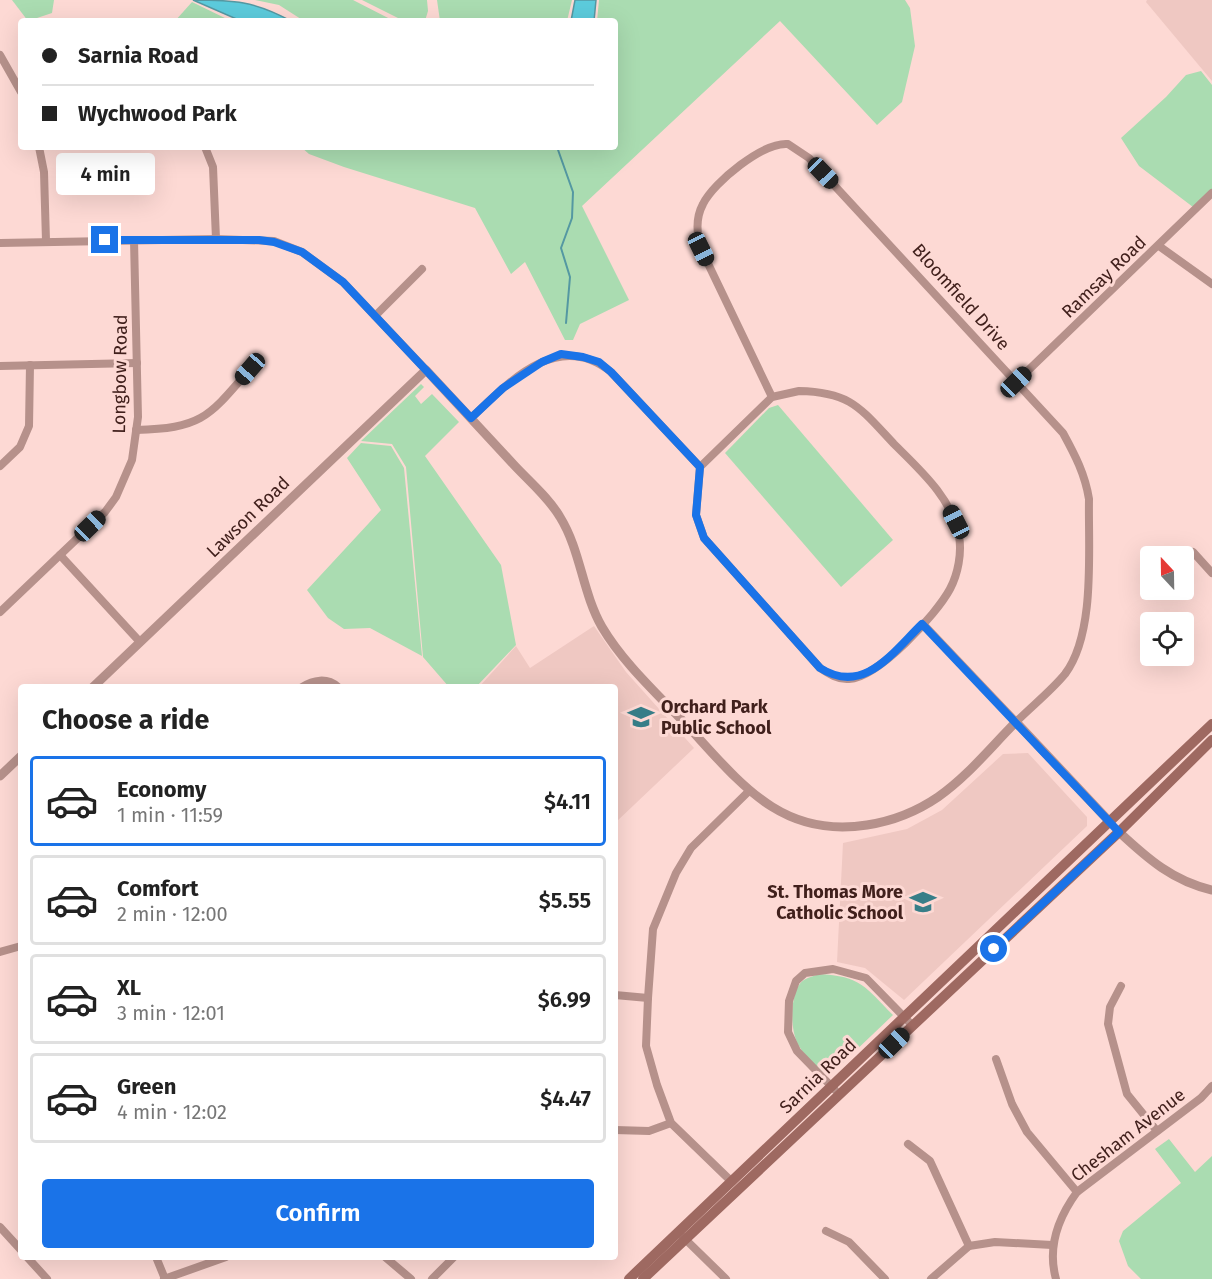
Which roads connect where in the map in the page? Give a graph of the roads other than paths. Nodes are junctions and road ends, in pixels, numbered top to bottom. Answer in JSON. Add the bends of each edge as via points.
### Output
{"nodes":[{"id":1,"x":0,"y":55,"type":"edge"},
{"id":2,"x":18,"y":87,"type":"edge"},
{"id":3,"x":40,"y":150,"type":"edge"},
{"id":4,"x":206,"y":150,"type":"edge"},
{"id":5,"x":1212,"y":194,"type":"edge"},
{"id":6,"x":216,"y":239,"type":"junction"},
{"id":7,"x":134,"y":240,"type":"junction"},
{"id":8,"x":46,"y":241,"type":"junction"},
{"id":9,"x":0,"y":243,"type":"edge"},
{"id":10,"x":1159,"y":246,"type":"junction"},
{"id":11,"x":422,"y":269,"type":"dead end"},
{"id":12,"x":1212,"y":284,"type":"edge"},
{"id":13,"x":375,"y":316,"type":"junction"},
{"id":14,"x":137,"y":363,"type":"junction"},
{"id":15,"x":30,"y":365,"type":"junction"},
{"id":16,"x":0,"y":366,"type":"edge"},
{"id":17,"x":250,"y":369,"type":"dead end"},
{"id":18,"x":426,"y":370,"type":"junction"},
{"id":19,"x":1016,"y":382,"type":"junction"},
{"id":20,"x":772,"y":397,"type":"junction"},
{"id":21,"x":471,"y":418,"type":"junction"},
{"id":22,"x":136,"y":430,"type":"junction"},
{"id":23,"x":0,"y":465,"type":"edge"},
{"id":24,"x":700,"y":467,"type":"junction"},
{"id":25,"x":1194,"y":553,"type":"edge"},
{"id":26,"x":60,"y":555,"type":"junction"},
{"id":27,"x":1212,"y":573,"type":"edge"},
{"id":28,"x":0,"y":612,"type":"edge"},
{"id":29,"x":922,"y":624,"type":"junction"},
{"id":30,"x":140,"y":642,"type":"junction"},
{"id":31,"x":96,"y":684,"type":"edge"},
{"id":32,"x":309,"y":684,"type":"edge"},
{"id":33,"x":335,"y":684,"type":"edge"},
{"id":34,"x":1016,"y":722,"type":"junction"},
{"id":35,"x":1212,"y":724,"type":"edge"},
{"id":36,"x":1212,"y":740,"type":"edge"},
{"id":37,"x":18,"y":759,"type":"edge"},
{"id":38,"x":0,"y":776,"type":"edge"},
{"id":39,"x":749,"y":791,"type":"junction"},
{"id":40,"x":1109,"y":821,"type":"junction"},
{"id":41,"x":1119,"y":832,"type":"junction"},
{"id":42,"x":1212,"y":891,"type":"edge"},
{"id":43,"x":18,"y":947,"type":"edge"},
{"id":44,"x":0,"y":952,"type":"edge"},
{"id":45,"x":1121,"y":986,"type":"dead end"},
{"id":46,"x":618,"y":995,"type":"edge"},
{"id":47,"x":648,"y":998,"type":"junction"},
{"id":48,"x":904,"y":1016,"type":"junction"},
{"id":49,"x":912,"y":1025,"type":"junction"},
{"id":50,"x":996,"y":1059,"type":"dead end"},
{"id":51,"x":831,"y":1086,"type":"junction"},
{"id":52,"x":1212,"y":1086,"type":"edge"},
{"id":53,"x":840,"y":1095,"type":"junction"},
{"id":54,"x":671,"y":1123,"type":"junction"},
{"id":55,"x":618,"y":1130,"type":"edge"},
{"id":56,"x":1158,"y":1131,"type":"junction"},
{"id":57,"x":908,"y":1144,"type":"dead end"},
{"id":58,"x":732,"y":1182,"type":"junction"},
{"id":59,"x":1077,"y":1192,"type":"junction"},
{"id":60,"x":0,"y":1227,"type":"edge"},
{"id":61,"x":826,"y":1232,"type":"dead end"},
{"id":62,"x":682,"y":1236,"type":"junction"},
{"id":63,"x":1052,"y":1245,"type":"junction"},
{"id":64,"x":969,"y":1246,"type":"junction"},
{"id":65,"x":18,"y":1247,"type":"edge"},
{"id":66,"x":30,"y":1260,"type":"edge"},
{"id":67,"x":157,"y":1260,"type":"edge"},
{"id":68,"x":218,"y":1260,"type":"edge"},
{"id":69,"x":389,"y":1260,"type":"edge"},
{"id":70,"x":451,"y":1260,"type":"edge"},
{"id":71,"x":47,"y":1279,"type":"edge"},
{"id":72,"x":164,"y":1279,"type":"edge"},
{"id":73,"x":411,"y":1279,"type":"edge"},
{"id":74,"x":432,"y":1279,"type":"edge"},
{"id":75,"x":629,"y":1279,"type":"edge"},
{"id":76,"x":643,"y":1279,"type":"edge"},
{"id":77,"x":726,"y":1279,"type":"edge"},
{"id":78,"x":885,"y":1279,"type":"edge"},
{"id":79,"x":931,"y":1279,"type":"edge"},
{"id":80,"x":1056,"y":1279,"type":"edge"}],
"edges":[{"from":1,"to":2,"type":"street"},
{"from":3,"to":8,"type":"street"},
{"from":4,"to":6,"type":"street","via":[[213,167]]},
{"from":5,"to":10,"type":"street","name":"Ramsay Road"},
{"from":6,"to":7,"type":"street"},
{"from":6,"to":13,"type":"street","via":[[274,242],[302,252],[343,282]]},
{"from":7,"to":8,"type":"street"},
{"from":7,"to":14,"type":"street","name":"Longbow Road"},
{"from":8,"to":9,"type":"street"},
{"from":10,"to":12,"type":"street"},
{"from":10,"to":19,"type":"street","name":"Ramsay Road"},
{"from":11,"to":13,"type":"street"},
{"from":13,"to":18,"type":"street"},
{"from":14,"to":15,"type":"street"},
{"from":14,"to":22,"type":"street","name":"Longbow Road"},
{"from":15,"to":16,"type":"street"},
{"from":15,"to":23,"type":"street","via":[[29,426],[20,447]]},
{"from":17,"to":22,"type":"street","via":[[201,419],[176,428]]},
{"from":18,"to":21,"type":"street","name":"Bloomfield Drive"},
{"from":18,"to":30,"type":"street","name":"Lawson Road"},
{"from":19,"to":20,"type":"street","name":"Bloomfield Drive","via":[[809,158],[788,144],[778,143],[752,157],[711,192],[698,218],[697,234]]},
{"from":19,"to":34,"type":"street","name":"Bloomfield Drive","via":[[1063,433],[1082,468],[1089,499],[1086,605],[1081,638],[1066,672]]},
{"from":20,"to":24,"type":"street"},
{"from":20,"to":29,"type":"street","via":[[814,391],[852,402],[943,497],[956,522],[960,552],[950,589]]},
{"from":21,"to":24,"type":"street","via":[[503,388],[542,362],[561,354],[583,357],[599,362],[611,372]]},
{"from":21,"to":39,"type":"street","name":"Bloomfield Drive","via":[[559,515],[574,544],[596,615],[613,643]]},
{"from":22,"to":26,"type":"street","name":"Longbow Road","via":[[132,460],[116,497]]},
{"from":24,"to":29,"type":"street","via":[[696,515],[704,538],[820,668],[834,677],[850,679],[864,675],[880,665]]},
{"from":25,"to":27,"type":"street"},
{"from":26,"to":28,"type":"street","name":"Longbow Road"},
{"from":26,"to":30,"type":"street"},
{"from":29,"to":34,"type":"street"},
{"from":30,"to":31,"type":"street","name":"Lawson Road"},
{"from":32,"to":33,"type":"street","via":[[318,680]]},
{"from":34,"to":39,"type":"street","name":"Bloomfield Drive","via":[[939,796],[913,813],[884,823],[825,828],[794,820]]},
{"from":34,"to":40,"type":"street"},
{"from":35,"to":40,"type":"main road","name":"Sarnia Road"},
{"from":36,"to":41,"type":"main road","name":"Sarnia Road"},
{"from":37,"to":38,"type":"street"},
{"from":39,"to":47,"type":"street","via":[[691,848],[667,890],[653,929]]},
{"from":40,"to":41,"type":"street"},
{"from":40,"to":48,"type":"main road","name":"Sarnia Road"},
{"from":41,"to":42,"type":"street","via":[[1163,871]]},
{"from":41,"to":49,"type":"main road","name":"Sarnia Road"},
{"from":43,"to":44,"type":"street"},
{"from":45,"to":56,"type":"street","via":[[1110,1007],[1108,1024],[1127,1094]]},
{"from":46,"to":47,"type":"street"},
{"from":47,"to":54,"type":"street","via":[[646,1046]]},
{"from":48,"to":49,"type":"street"},
{"from":48,"to":51,"type":"main road","name":"Sarnia Road"},
{"from":48,"to":51,"type":"street","via":[[866,978],[833,969],[805,973],[796,981],[789,1000],[788,1032],[797,1051]]},
{"from":49,"to":53,"type":"main road","name":"Sarnia Road"},
{"from":50,"to":59,"type":"street","via":[[1027,1132]]},
{"from":51,"to":53,"type":"street"},
{"from":51,"to":58,"type":"main road","name":"Sarnia Road"},
{"from":52,"to":56,"type":"street","name":"Chesham Avenue"},
{"from":53,"to":62,"type":"main road","name":"Sarnia Road"},
{"from":54,"to":55,"type":"street","via":[[649,1131]]},
{"from":54,"to":58,"type":"street"},
{"from":56,"to":59,"type":"street","name":"Chesham Avenue"},
{"from":57,"to":64,"type":"street","via":[[930,1161]]},
{"from":58,"to":62,"type":"main road","name":"Sarnia Road"},
{"from":59,"to":63,"type":"street","name":"Chesham Avenue","via":[[1065,1208]]},
{"from":60,"to":65,"type":"street"},
{"from":61,"to":78,"type":"street","via":[[849,1242]]},
{"from":62,"to":75,"type":"main road","name":"Sarnia Road"},
{"from":62,"to":76,"type":"main road","name":"Sarnia Road"},
{"from":62,"to":77,"type":"street"},
{"from":63,"to":64,"type":"street","via":[[995,1242]]},
{"from":63,"to":80,"type":"street","name":"Chesham Avenue"},
{"from":64,"to":79,"type":"street"},
{"from":66,"to":71,"type":"street"},
{"from":67,"to":72,"type":"street"},
{"from":68,"to":72,"type":"street"},
{"from":69,"to":73,"type":"street"},
{"from":70,"to":74,"type":"street"}]}
